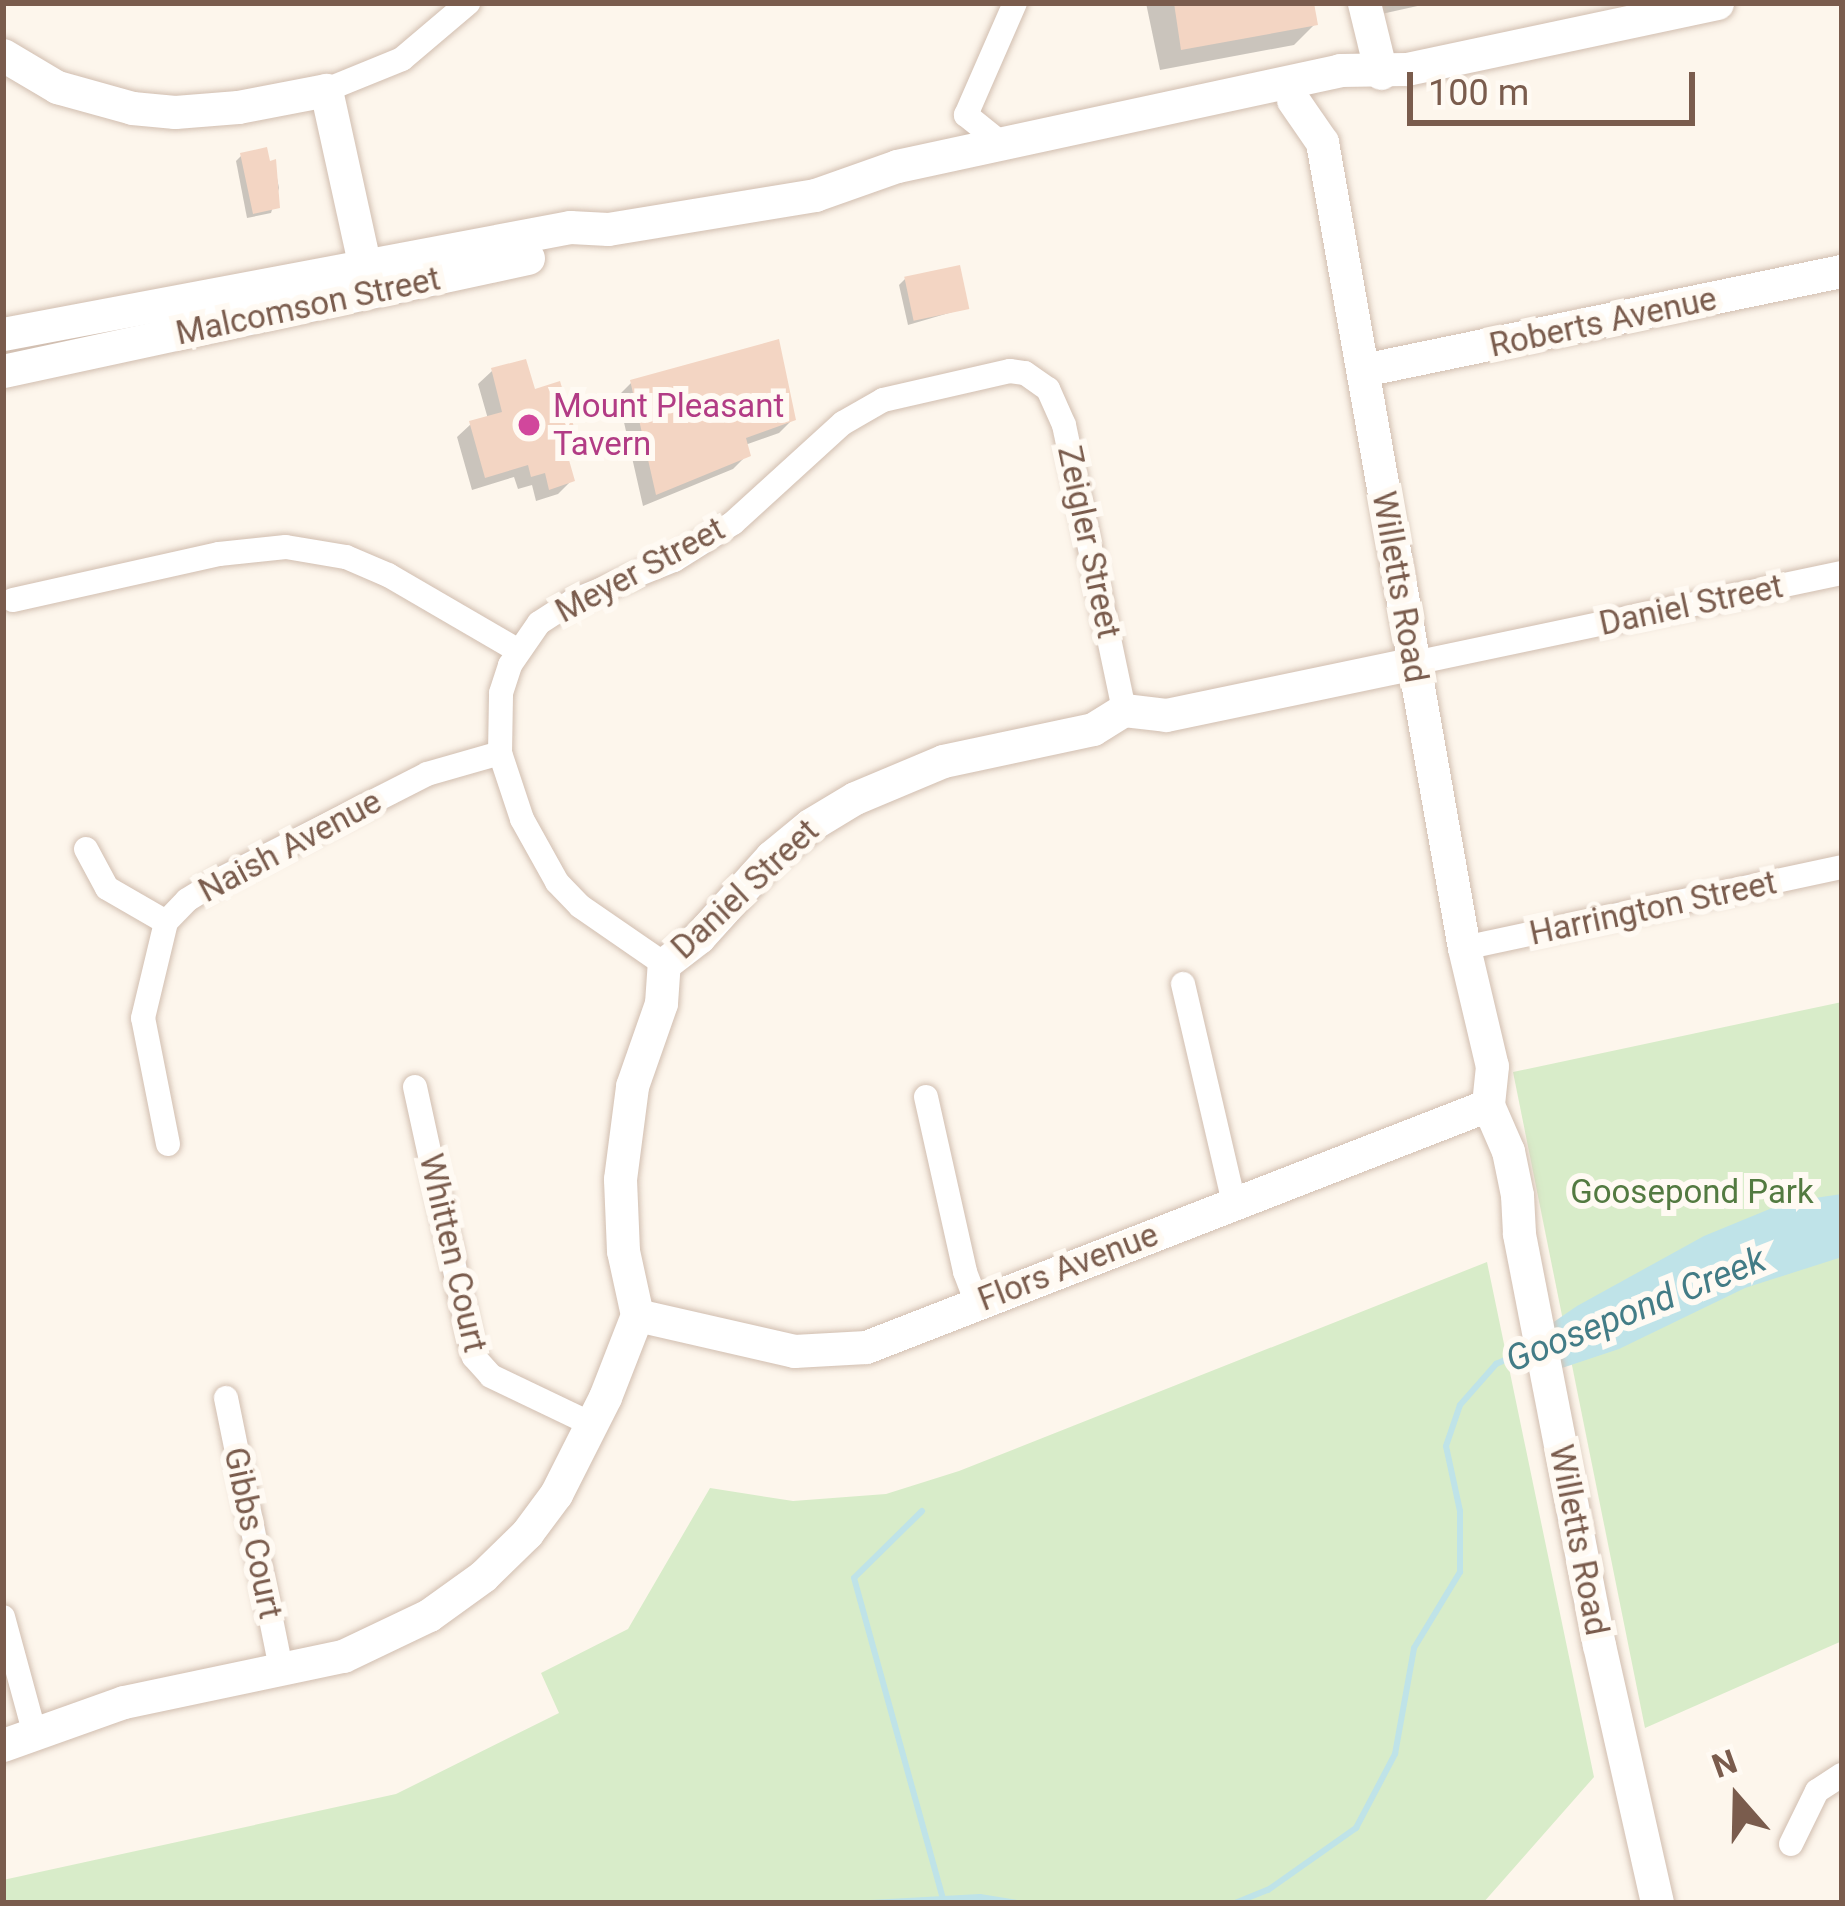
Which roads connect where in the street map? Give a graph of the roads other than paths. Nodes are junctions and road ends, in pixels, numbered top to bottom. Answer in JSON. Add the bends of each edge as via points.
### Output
{"nodes":[{"id":1,"x":468,"y":3,"type":"edge"},
{"id":2,"x":1016,"y":3,"type":"edge"},
{"id":3,"x":1364,"y":3,"type":"edge"},
{"id":4,"x":1717,"y":3,"type":"edge"},
{"id":5,"x":6,"y":64,"type":"edge"},
{"id":6,"x":1381,"y":73,"type":"junction"},
{"id":7,"x":315,"y":92,"type":"junction"},
{"id":8,"x":1293,"y":100,"type":"junction"},
{"id":9,"x":1001,"y":143,"type":"junction"},
{"id":10,"x":346,"y":182,"type":"junction"},
{"id":11,"x":862,"y":183,"type":"junction"},
{"id":12,"x":608,"y":230,"type":"junction"},
{"id":13,"x":410,"y":259,"type":"junction"},
{"id":14,"x":1842,"y":271,"type":"edge"},
{"id":15,"x":359,"y":282,"type":"junction"},
{"id":16,"x":3,"y":334,"type":"edge"},
{"id":17,"x":1363,"y":370,"type":"junction"},
{"id":18,"x":3,"y":371,"type":"edge"},
{"id":19,"x":1039,"y":380,"type":"joint"},
{"id":20,"x":1842,"y":573,"type":"edge"},
{"id":21,"x":13,"y":600,"type":"dead end"},
{"id":22,"x":518,"y":650,"type":"junction"},
{"id":23,"x":1414,"y":663,"type":"junction"},
{"id":24,"x":1124,"y":710,"type":"junction"},
{"id":25,"x":500,"y":753,"type":"junction"},
{"id":26,"x":86,"y":849,"type":"dead end"},
{"id":27,"x":1842,"y":868,"type":"edge"},
{"id":28,"x":166,"y":922,"type":"junction"},
{"id":29,"x":1464,"y":949,"type":"junction"},
{"id":30,"x":664,"y":964,"type":"junction"},
{"id":31,"x":1183,"y":984,"type":"dead end"},
{"id":32,"x":415,"y":1087,"type":"dead end"},
{"id":33,"x":926,"y":1096,"type":"dead end"},
{"id":34,"x":1480,"y":1106,"type":"junction"},
{"id":35,"x":168,"y":1144,"type":"dead end"},
{"id":36,"x":1234,"y":1203,"type":"junction"},
{"id":37,"x":977,"y":1303,"type":"junction"},
{"id":38,"x":637,"y":1315,"type":"junction"},
{"id":39,"x":226,"y":1398,"type":"dead end"},
{"id":40,"x":591,"y":1424,"type":"junction"},
{"id":41,"x":3,"y":1617,"type":"edge"},
{"id":42,"x":281,"y":1669,"type":"junction"},
{"id":43,"x":19,"y":1740,"type":"edge"},
{"id":44,"x":1842,"y":1775,"type":"edge"},
{"id":45,"x":1791,"y":1844,"type":"dead end"},
{"id":46,"x":1641,"y":1845,"type":"junction"},
{"id":47,"x":1646,"y":1903,"type":"edge"},
{"id":48,"x":1657,"y":1903,"type":"edge"}],
"edges":[{"from":1,"to":7,"type":"street","via":[[402,59]]},
{"from":2,"to":9,"type":"street","via":[[966,115]]},
{"from":3,"to":6,"type":"street"},
{"from":4,"to":6,"type":"street","name":"Malcomson Street"},
{"from":5,"to":7,"type":"street","via":[[132,109],[176,112]]},
{"from":6,"to":8,"type":"street","name":"Malcomson Street"},
{"from":6,"to":9,"type":"street","name":"Malcomson Street","via":[[1340,70]]},
{"from":7,"to":10,"type":"street"},
{"from":7,"to":15,"type":"street"},
{"from":8,"to":11,"type":"street","name":"Malcomson Street"},
{"from":8,"to":17,"type":"street","name":"Willetts Road","via":[[1322,142]]},
{"from":9,"to":11,"type":"street","name":"Malcomson Street","via":[[896,166]]},
{"from":10,"to":13,"type":"street"},
{"from":10,"to":15,"type":"street"},
{"from":11,"to":12,"type":"street","name":"Malcomson Street"},
{"from":12,"to":13,"type":"street","name":"Malcomson Street","via":[[570,227]]},
{"from":12,"to":15,"type":"street","name":"Malcomson Street","via":[[577,248]]},
{"from":13,"to":15,"type":"street","name":"Malcomson Street"},
{"from":14,"to":17,"type":"street","name":"Roberts Avenue"},
{"from":15,"to":16,"type":"street","name":"Malcomson Street"},
{"from":15,"to":18,"type":"street","name":"Malcomson Street"},
{"from":17,"to":23,"type":"street","name":"Willetts Road"},
{"from":19,"to":22,"type":"street","name":"Meyer Street","via":[[984,374],[883,400],[843,423],[733,523],[674,560],[573,601],[539,623]]},
{"from":19,"to":24,"type":"street","name":"Zeigler Street","via":[[1064,424]]},
{"from":20,"to":23,"type":"street","name":"Daniel Street"},
{"from":21,"to":22,"type":"street","via":[[286,547],[346,557],[388,575]]},
{"from":22,"to":25,"type":"street","name":"Meyer Street","via":[[501,693]]},
{"from":23,"to":24,"type":"street","name":"Daniel Street","via":[[1166,715]]},
{"from":23,"to":29,"type":"street","name":"Willetts Road"},
{"from":24,"to":30,"type":"street","name":"Daniel Street","via":[[1093,729],[943,761],[855,797],[771,857]]},
{"from":25,"to":28,"type":"street","name":"Naish Avenue","via":[[406,784],[223,878]]},
{"from":25,"to":30,"type":"street","name":"Meyer Street","via":[[522,819],[557,882],[603,926]]},
{"from":26,"to":28,"type":"street","via":[[107,888]]},
{"from":27,"to":29,"type":"street","name":"Harrington Street"},
{"from":28,"to":35,"type":"street","name":"Naish Avenue","via":[[143,1018]]},
{"from":29,"to":34,"type":"street","name":"Willetts Road","via":[[1481,1031]]},
{"from":30,"to":38,"type":"street","name":"Daniel Street","via":[[661,1003],[632,1087],[620,1179]]},
{"from":31,"to":36,"type":"street"},
{"from":32,"to":40,"type":"street","name":"Whitten Court","via":[[474,1357],[491,1376]]},
{"from":33,"to":37,"type":"street"},
{"from":34,"to":36,"type":"street","name":"Flors Avenue"},
{"from":34,"to":46,"type":"street","name":"Willetts Road","via":[[1519,1234]]},
{"from":36,"to":37,"type":"street","name":"Flors Avenue"},
{"from":37,"to":38,"type":"street","name":"Flors Avenue","via":[[833,1352],[748,1343]]},
{"from":38,"to":40,"type":"street"},
{"from":39,"to":42,"type":"street","name":"Gibbs Court"},
{"from":40,"to":42,"type":"street","via":[[556,1494],[483,1576],[396,1634]]},
{"from":41,"to":43,"type":"street"},
{"from":42,"to":43,"type":"street","via":[[124,1702]]},
{"from":44,"to":45,"type":"street","via":[[1817,1791]]},
{"from":46,"to":47,"type":"street","name":"Willetts Road"},
{"from":46,"to":48,"type":"street","name":"Willetts Road"}]}
